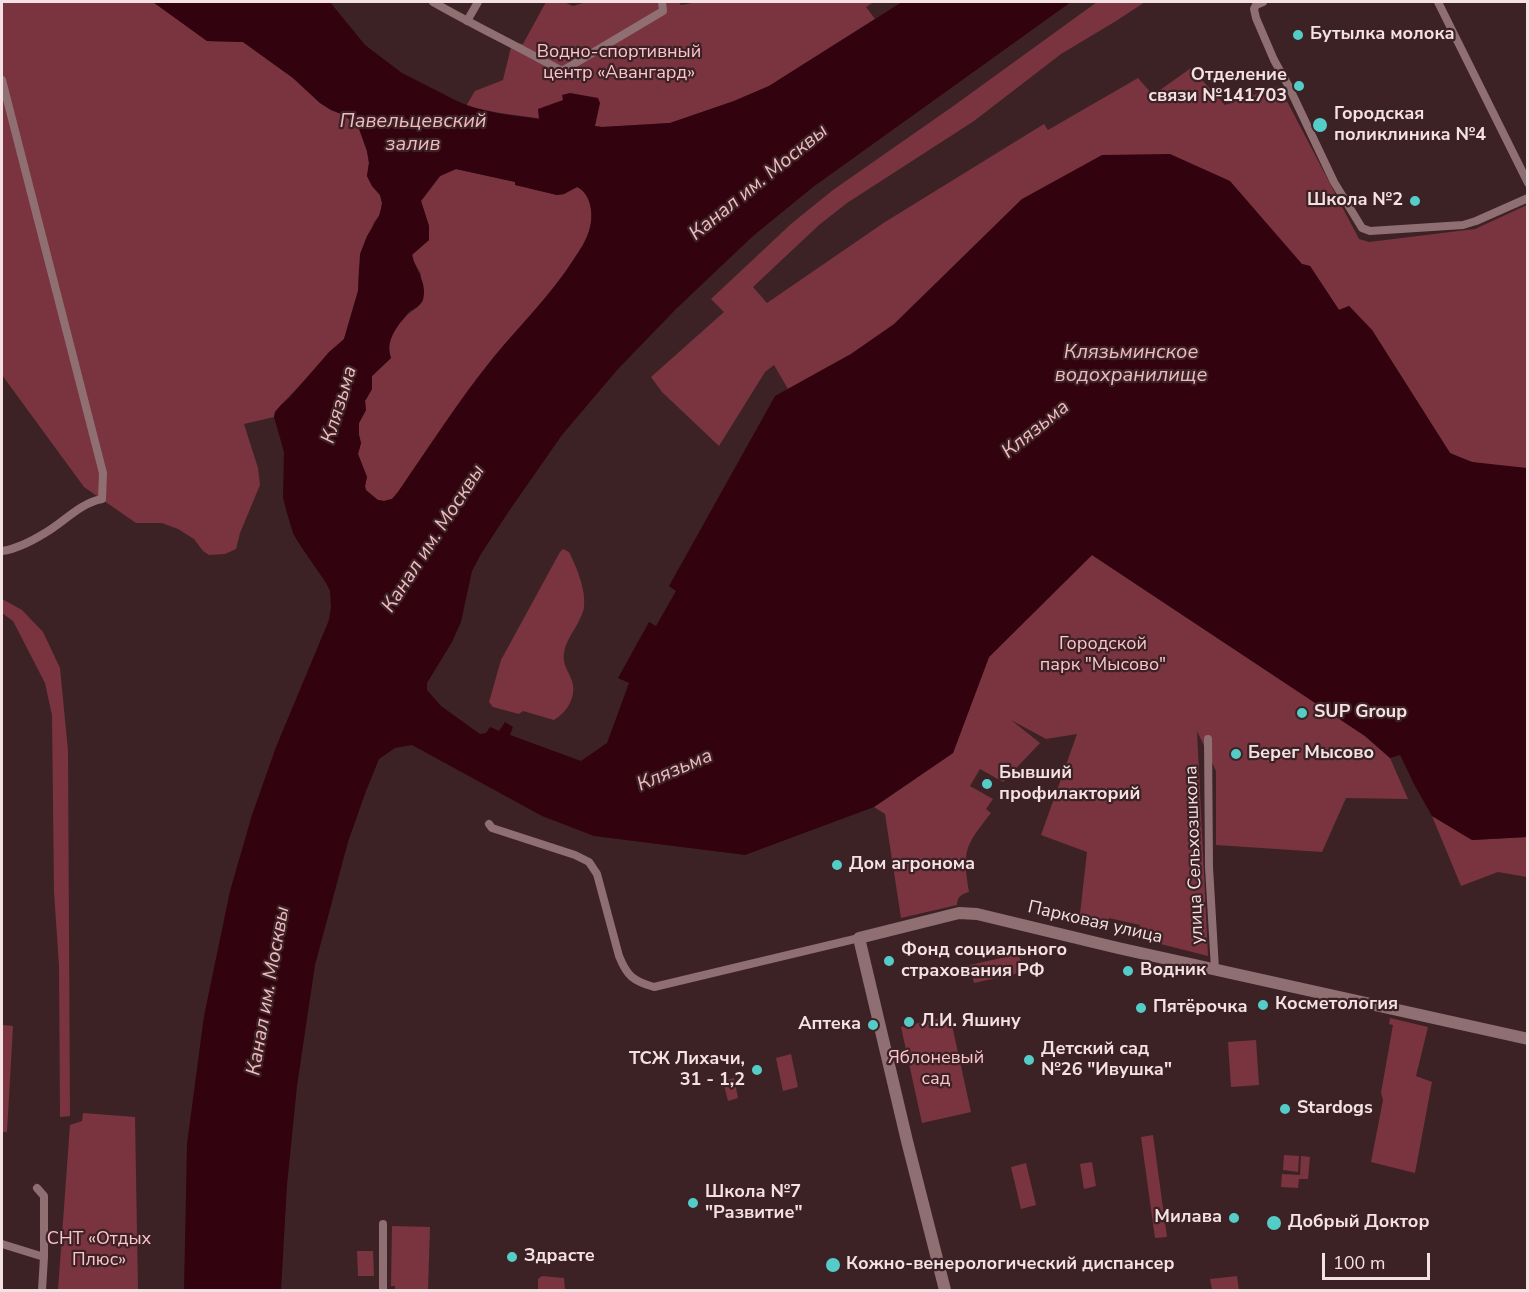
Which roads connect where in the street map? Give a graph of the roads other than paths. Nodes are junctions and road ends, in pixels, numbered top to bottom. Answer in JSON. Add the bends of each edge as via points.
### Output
{"nodes":[{"id":1,"x":433,"y":2,"type":"edge"},
{"id":2,"x":478,"y":2,"type":"edge"},
{"id":3,"x":662,"y":2,"type":"edge"},
{"id":4,"x":1263,"y":2,"type":"edge"},
{"id":5,"x":1438,"y":2,"type":"edge"},
{"id":6,"x":467,"y":21,"type":"junction"},
{"id":7,"x":2,"y":80,"type":"edge"},
{"id":8,"x":1527,"y":183,"type":"edge"},
{"id":9,"x":1527,"y":198,"type":"edge"},
{"id":10,"x":2,"y":551,"type":"edge"},
{"id":11,"x":1208,"y":739,"type":"dead end"},
{"id":12,"x":489,"y":824,"type":"dead end"},
{"id":13,"x":859,"y":938,"type":"junction"},
{"id":14,"x":1215,"y":969,"type":"junction"},
{"id":15,"x":1527,"y":1039,"type":"edge"},
{"id":16,"x":37,"y":1188,"type":"dead end"},
{"id":17,"x":383,"y":1224,"type":"dead end"},
{"id":18,"x":2,"y":1244,"type":"edge"},
{"id":19,"x":44,"y":1257,"type":"junction"},
{"id":20,"x":42,"y":1290,"type":"edge"},
{"id":21,"x":383,"y":1290,"type":"edge"},
{"id":22,"x":945,"y":1290,"type":"edge"}],
"edges":[{"from":1,"to":6,"type":"street"},
{"from":2,"to":6,"type":"street"},
{"from":3,"to":6,"type":"street","via":[[663,10],[562,71]]},
{"from":4,"to":9,"type":"street","via":[[1254,9],[1274,60],[1334,182],[1362,228],[1370,231],[1463,225]]},
{"from":5,"to":8,"type":"street"},
{"from":7,"to":10,"type":"street","via":[[104,473],[102,499],[86,505],[46,533]]},
{"from":11,"to":14,"type":"street","name":"улица Сельхозшкола"},
{"from":12,"to":13,"type":"street","name":"Парковая улица","via":[[588,862],[597,874],[624,969],[643,984],[654,987]]},
{"from":13,"to":14,"type":"street","name":"Парковая улица","via":[[968,913]]},
{"from":13,"to":22,"type":"street"},
{"from":14,"to":15,"type":"street","name":"Парковая улица"},
{"from":16,"to":19,"type":"street","via":[[44,1196]]},
{"from":17,"to":21,"type":"street"},
{"from":18,"to":19,"type":"street"},
{"from":19,"to":20,"type":"street"}]}
